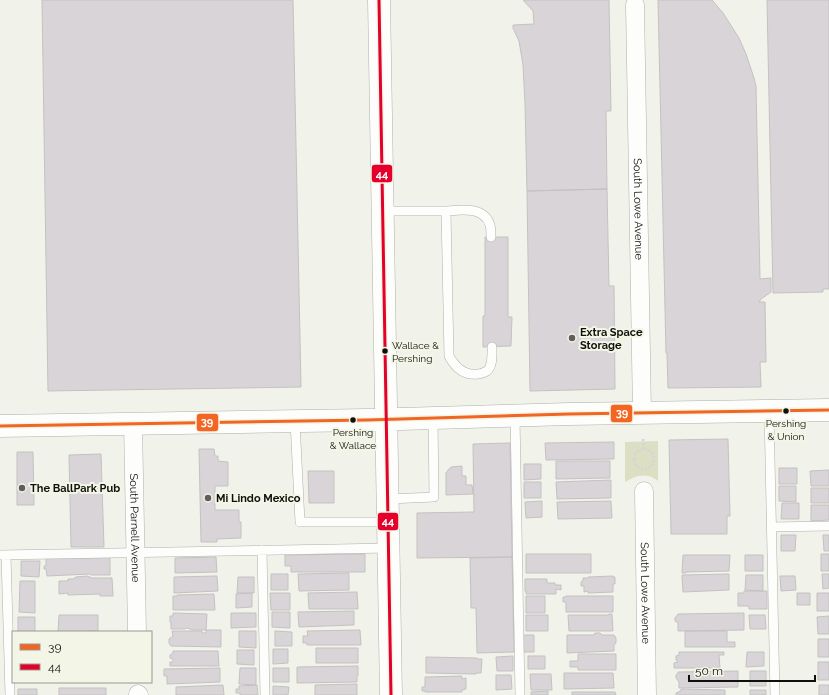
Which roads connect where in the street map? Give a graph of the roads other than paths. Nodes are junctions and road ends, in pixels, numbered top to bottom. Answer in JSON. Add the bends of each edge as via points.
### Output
{"nodes":[{"id":1,"x":379,"y":0,"type":"edge"},
{"id":2,"x":635,"y":5,"type":"dead end"},
{"id":3,"x":383,"y":211,"type":"junction"},
{"id":4,"x":446,"y":211,"type":"junction"},
{"id":5,"x":491,"y":237,"type":"dead end"},
{"id":6,"x":492,"y":347,"type":"dead end"},
{"id":7,"x":829,"y":410,"type":"edge"},
{"id":8,"x":769,"y":411,"type":"junction"},
{"id":9,"x":642,"y":413,"type":"junction"},
{"id":10,"x":516,"y":416,"type":"junction"},
{"id":11,"x":433,"y":418,"type":"junction"},
{"id":12,"x":386,"y":419,"type":"junction"},
{"id":13,"x":295,"y":421,"type":"junction"},
{"id":14,"x":133,"y":424,"type":"junction"},
{"id":15,"x":0,"y":426,"type":"edge"},
{"id":16,"x":644,"y":491,"type":"dead end"},
{"id":17,"x":388,"y":499,"type":"junction"},
{"id":18,"x":388,"y":522,"type":"junction"},
{"id":19,"x":829,"y":526,"type":"edge"},
{"id":20,"x":771,"y":527,"type":"junction"},
{"id":21,"x":389,"y":548,"type":"junction"},
{"id":22,"x":262,"y":550,"type":"junction"},
{"id":23,"x":136,"y":552,"type":"junction"},
{"id":24,"x":3,"y":555,"type":"edge"},
{"id":25,"x":137,"y":631,"type":"edge"},
{"id":26,"x":10,"y":695,"type":"edge"},
{"id":27,"x":265,"y":695,"type":"edge"},
{"id":28,"x":391,"y":695,"type":"edge"},
{"id":29,"x":520,"y":695,"type":"edge"},
{"id":30,"x":648,"y":695,"type":"edge"},
{"id":31,"x":775,"y":695,"type":"edge"}],
"edges":[{"from":1,"to":3,"type":"main road"},
{"from":2,"to":9,"type":"street","name":"South Lowe Avenue"},
{"from":3,"to":4,"type":"lane"},
{"from":3,"to":12,"type":"main road"},
{"from":4,"to":5,"type":"lane","via":[[468,210],[480,213],[486,217],[490,225]]},
{"from":4,"to":6,"type":"lane","via":[[449,356],[457,368],[465,373],[480,374],[487,371],[491,364]]},
{"from":7,"to":8,"type":"main road"},
{"from":8,"to":9,"type":"main road"},
{"from":8,"to":20,"type":"lane"},
{"from":9,"to":10,"type":"main road"},
{"from":10,"to":11,"type":"main road"},
{"from":10,"to":29,"type":"lane"},
{"from":11,"to":12,"type":"main road"},
{"from":11,"to":17,"type":"lane","via":[[434,497]]},
{"from":12,"to":13,"type":"main road"},
{"from":12,"to":17,"type":"main road"},
{"from":13,"to":14,"type":"main road"},
{"from":13,"to":18,"type":"lane","via":[[300,522]]},
{"from":14,"to":15,"type":"main road"},
{"from":14,"to":23,"type":"street","name":"South Parnell Avenue"},
{"from":16,"to":30,"type":"street","name":"South Lowe Avenue"},
{"from":17,"to":18,"type":"main road"},
{"from":18,"to":21,"type":"main road"},
{"from":19,"to":20,"type":"lane"},
{"from":20,"to":31,"type":"lane"},
{"from":21,"to":22,"type":"lane"},
{"from":21,"to":28,"type":"main road"},
{"from":22,"to":23,"type":"lane"},
{"from":22,"to":27,"type":"lane"},
{"from":23,"to":24,"type":"lane"},
{"from":23,"to":25,"type":"street","name":"South Parnell Avenue"},
{"from":24,"to":26,"type":"lane"}]}
